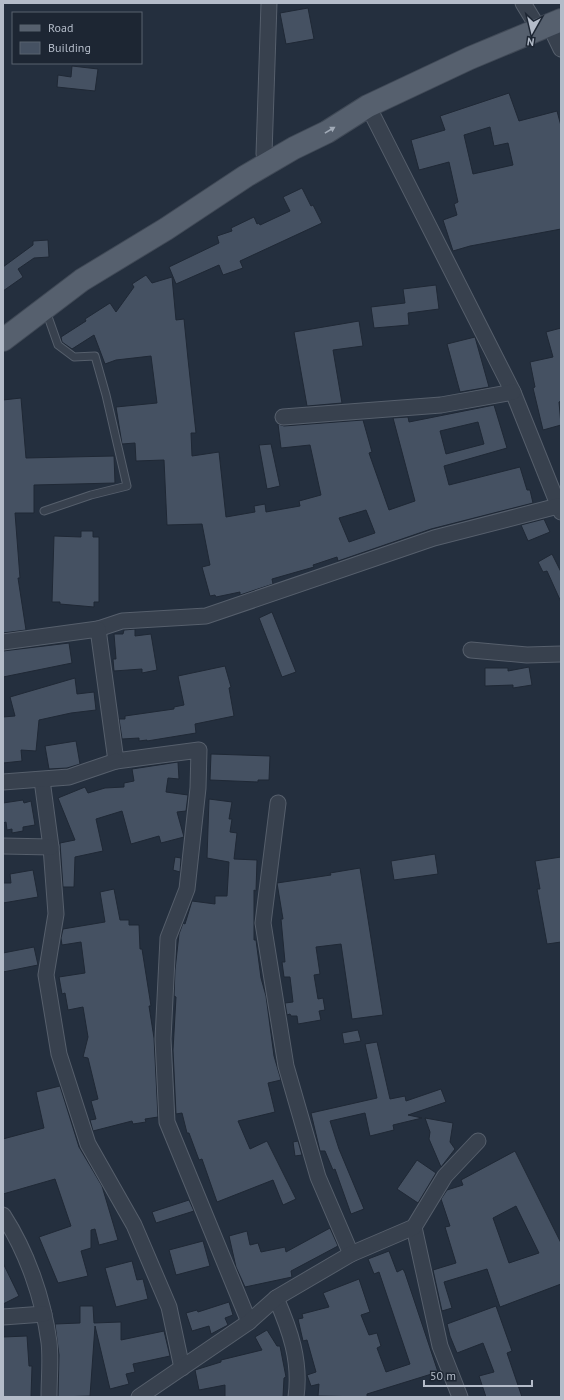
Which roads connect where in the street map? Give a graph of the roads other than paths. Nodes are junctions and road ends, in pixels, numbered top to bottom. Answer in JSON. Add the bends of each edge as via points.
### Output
{"nodes":[{"id":1,"x":269,"y":3,"type":"edge"},
{"id":2,"x":546,"y":16,"type":"edge"},
{"id":3,"x":561,"y":49,"type":"edge"},
{"id":4,"x":368,"y":106,"type":"junction"},
{"id":5,"x":264,"y":154,"type":"junction"},
{"id":6,"x":45,"y":307,"type":"junction"},
{"id":7,"x":3,"y":324,"type":"edge"},
{"id":8,"x":3,"y":340,"type":"edge"},
{"id":9,"x":514,"y":392,"type":"junction"},
{"id":10,"x":283,"y":417,"type":"dead end"},
{"id":11,"x":560,"y":509,"type":"edge"},
{"id":12,"x":44,"y":511,"type":"dead end"},
{"id":13,"x":98,"y":629,"type":"junction"},
{"id":14,"x":3,"y":642,"type":"edge"},
{"id":15,"x":471,"y":650,"type":"dead end"},
{"id":16,"x":561,"y":654,"type":"edge"},
{"id":17,"x":116,"y":761,"type":"junction"},
{"id":18,"x":42,"y":780,"type":"junction"},
{"id":19,"x":3,"y":782,"type":"edge"},
{"id":20,"x":278,"y":803,"type":"dead end"},
{"id":21,"x":3,"y":846,"type":"edge"},
{"id":22,"x":51,"y":847,"type":"junction"},
{"id":23,"x":478,"y":1141,"type":"dead end"},
{"id":24,"x":3,"y":1215,"type":"edge"},
{"id":25,"x":414,"y":1227,"type":"junction"},
{"id":26,"x":351,"y":1254,"type":"junction"},
{"id":27,"x":276,"y":1298,"type":"junction"},
{"id":28,"x":44,"y":1314,"type":"junction"},
{"id":29,"x":3,"y":1316,"type":"edge"},
{"id":30,"x":249,"y":1322,"type":"junction"},
{"id":31,"x":182,"y":1368,"type":"junction"},
{"id":32,"x":49,"y":1397,"type":"edge"},
{"id":33,"x":139,"y":1397,"type":"edge"},
{"id":34,"x":296,"y":1397,"type":"edge"},
{"id":35,"x":460,"y":1397,"type":"edge"}],
"edges":[{"from":1,"to":5,"type":"street"},
{"from":2,"to":3,"type":"street"},
{"from":2,"to":4,"type":"main road"},
{"from":2,"to":5,"type":"main road","via":[[325,116]]},
{"from":6,"to":4,"type":"main road","one_way":true,"via":[[82,280],[246,176],[327,132]]},
{"from":4,"to":9,"type":"street"},
{"from":5,"to":7,"type":"main road","via":[[161,222],[66,279]]},
{"from":6,"to":8,"type":"main road"},
{"from":6,"to":12,"type":"lane","via":[[58,345],[74,357],[95,356],[126,486]]},
{"from":9,"to":10,"type":"street","via":[[441,405]]},
{"from":9,"to":11,"type":"street"},
{"from":11,"to":13,"type":"street","via":[[434,538],[206,616],[122,621]]},
{"from":13,"to":14,"type":"street"},
{"from":13,"to":17,"type":"street"},
{"from":15,"to":16,"type":"street","via":[[527,655]]},
{"from":17,"to":18,"type":"street","via":[[69,777]]},
{"from":17,"to":30,"type":"street","via":[[199,750],[198,788],[187,889],[168,938],[163,1039],[167,1122]]},
{"from":18,"to":19,"type":"street"},
{"from":18,"to":22,"type":"street"},
{"from":20,"to":26,"type":"street","via":[[263,923],[286,1066],[318,1177]]},
{"from":21,"to":22,"type":"street"},
{"from":22,"to":31,"type":"street","via":[[56,914],[46,975],[59,1054],[88,1144],[134,1225],[169,1308]]},
{"from":23,"to":25,"type":"street","via":[[445,1176]]},
{"from":24,"to":28,"type":"street","via":[[29,1266]]},
{"from":25,"to":26,"type":"street"},
{"from":25,"to":35,"type":"street","via":[[440,1346]]},
{"from":26,"to":27,"type":"street"},
{"from":27,"to":30,"type":"street"},
{"from":27,"to":34,"type":"street","via":[[290,1333],[296,1357]]},
{"from":28,"to":29,"type":"street"},
{"from":28,"to":32,"type":"street","via":[[49,1343]]},
{"from":30,"to":31,"type":"street"},
{"from":31,"to":33,"type":"street"}]}
